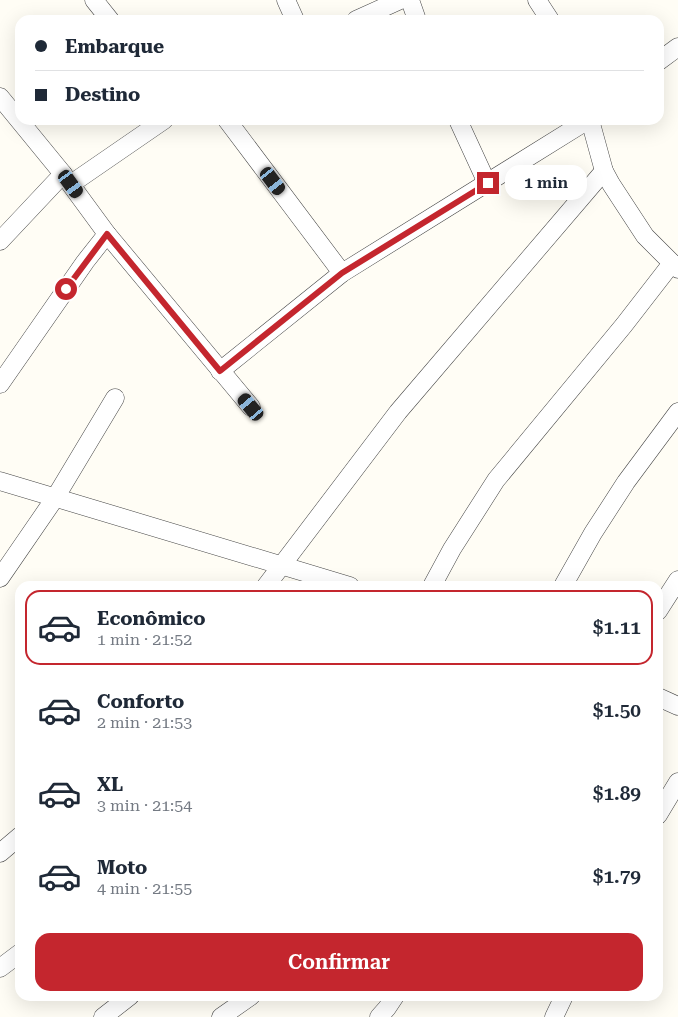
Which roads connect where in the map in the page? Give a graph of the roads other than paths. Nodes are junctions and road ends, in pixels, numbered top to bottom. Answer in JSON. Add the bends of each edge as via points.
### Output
{"nodes":[{"id":1,"x":94,"y":0,"type":"edge"},
{"id":2,"x":286,"y":0,"type":"edge"},
{"id":3,"x":400,"y":0,"type":"edge"},
{"id":4,"x":410,"y":0,"type":"edge"},
{"id":5,"x":537,"y":0,"type":"edge"},
{"id":6,"x":106,"y":15,"type":"edge"},
{"id":7,"x":293,"y":15,"type":"edge"},
{"id":8,"x":367,"y":15,"type":"edge"},
{"id":9,"x":415,"y":15,"type":"edge"},
{"id":10,"x":547,"y":15,"type":"edge"},
{"id":11,"x":678,"y":47,"type":"edge"},
{"id":12,"x":664,"y":57,"type":"edge"},
{"id":13,"x":3,"y":107,"type":"edge"},
{"id":14,"x":15,"y":120,"type":"edge"},
{"id":15,"x":19,"y":125,"type":"edge"},
{"id":16,"x":156,"y":125,"type":"edge"},
{"id":17,"x":231,"y":125,"type":"edge"},
{"id":18,"x":460,"y":125,"type":"edge"},
{"id":19,"x":581,"y":125,"type":"edge"},
{"id":20,"x":590,"y":125,"type":"edge"},
{"id":21,"x":604,"y":171,"type":"junction"},
{"id":22,"x":67,"y":179,"type":"junction"},
{"id":23,"x":488,"y":183,"type":"junction"},
{"id":24,"x":107,"y":234,"type":"junction"},
{"id":25,"x":0,"y":241,"type":"edge"},
{"id":26,"x":675,"y":266,"type":"edge"},
{"id":27,"x":342,"y":273,"type":"junction"},
{"id":28,"x":220,"y":371,"type":"junction"},
{"id":29,"x":0,"y":384,"type":"edge"},
{"id":30,"x":115,"y":398,"type":"dead end"},
{"id":31,"x":251,"y":407,"type":"dead end"},
{"id":32,"x":678,"y":412,"type":"edge"},
{"id":33,"x":0,"y":481,"type":"edge"},
{"id":34,"x":55,"y":498,"type":"junction"},
{"id":35,"x":281,"y":565,"type":"junction"},
{"id":36,"x":0,"y":578,"type":"edge"},
{"id":37,"x":678,"y":580,"type":"edge"},
{"id":38,"x":270,"y":581,"type":"edge"},
{"id":39,"x":334,"y":581,"type":"edge"},
{"id":40,"x":435,"y":581,"type":"edge"},
{"id":41,"x":566,"y":581,"type":"edge"},
{"id":42,"x":663,"y":603,"type":"edge"},
{"id":43,"x":663,"y":699,"type":"edge"},
{"id":44,"x":678,"y":706,"type":"edge"},
{"id":45,"x":678,"y":782,"type":"edge"},
{"id":46,"x":663,"y":807,"type":"edge"},
{"id":47,"x":15,"y":840,"type":"edge"},
{"id":48,"x":0,"y":853,"type":"edge"},
{"id":49,"x":15,"y":957,"type":"edge"},
{"id":50,"x":0,"y":968,"type":"edge"},
{"id":51,"x":124,"y":1001,"type":"edge"},
{"id":52,"x":244,"y":1001,"type":"edge"},
{"id":53,"x":392,"y":1001,"type":"edge"},
{"id":54,"x":562,"y":1001,"type":"edge"},
{"id":55,"x":103,"y":1017,"type":"edge"},
{"id":56,"x":221,"y":1017,"type":"edge"},
{"id":57,"x":379,"y":1017,"type":"edge"},
{"id":58,"x":554,"y":1017,"type":"edge"}],
"edges":[{"from":1,"to":6,"type":"street"},
{"from":2,"to":7,"type":"street"},
{"from":3,"to":8,"type":"street"},
{"from":4,"to":9,"type":"street"},
{"from":5,"to":10,"type":"street"},
{"from":11,"to":12,"type":"street"},
{"from":13,"to":14,"type":"street"},
{"from":15,"to":22,"type":"street"},
{"from":16,"to":22,"type":"street"},
{"from":17,"to":27,"type":"street"},
{"from":18,"to":23,"type":"street"},
{"from":19,"to":23,"type":"street"},
{"from":20,"to":21,"type":"street"},
{"from":21,"to":26,"type":"street","via":[[645,236]]},
{"from":21,"to":35,"type":"street","via":[[398,412]]},
{"from":22,"to":24,"type":"street"},
{"from":22,"to":25,"type":"street"},
{"from":23,"to":27,"type":"street"},
{"from":24,"to":28,"type":"street"},
{"from":24,"to":29,"type":"street"},
{"from":26,"to":40,"type":"street","via":[[496,480]]},
{"from":27,"to":28,"type":"street"},
{"from":28,"to":31,"type":"street"},
{"from":30,"to":34,"type":"street"},
{"from":32,"to":41,"type":"street","via":[[592,533]]},
{"from":33,"to":34,"type":"street"},
{"from":34,"to":35,"type":"street"},
{"from":34,"to":36,"type":"street"},
{"from":35,"to":38,"type":"street"},
{"from":35,"to":39,"type":"street"},
{"from":37,"to":42,"type":"street"},
{"from":43,"to":44,"type":"street"},
{"from":45,"to":46,"type":"street"},
{"from":47,"to":48,"type":"street"},
{"from":49,"to":50,"type":"street"},
{"from":51,"to":55,"type":"street"},
{"from":52,"to":56,"type":"street"},
{"from":53,"to":57,"type":"street"},
{"from":54,"to":58,"type":"street"}]}
